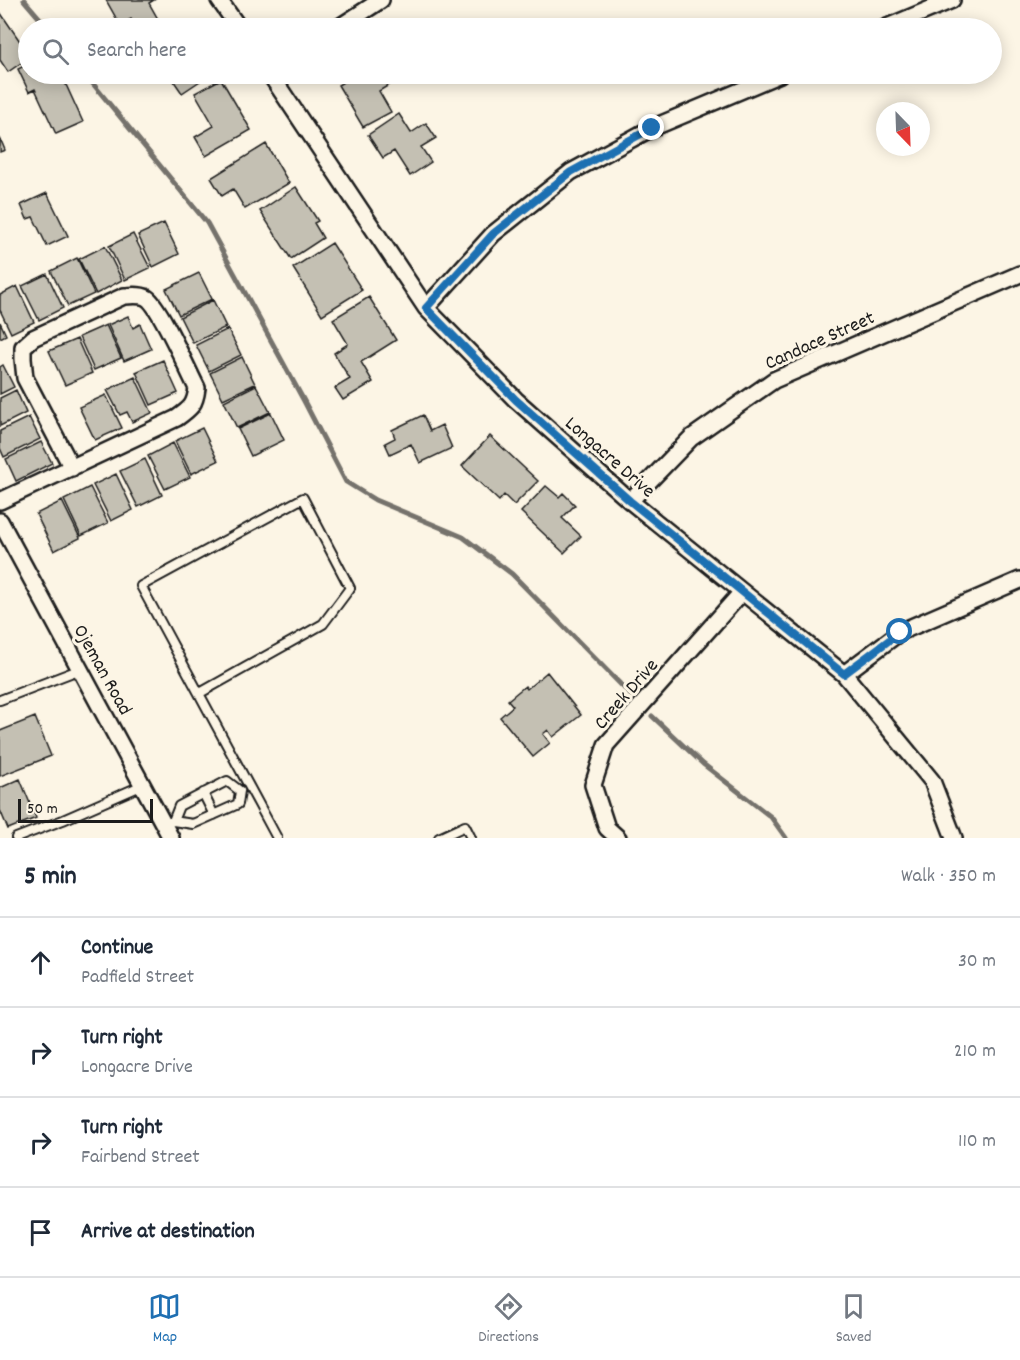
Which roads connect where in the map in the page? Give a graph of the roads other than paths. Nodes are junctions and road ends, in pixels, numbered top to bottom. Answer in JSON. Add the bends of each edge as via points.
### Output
{"nodes":[{"id":1,"x":219,"y":0,"type":"edge"},
{"id":2,"x":381,"y":0,"type":"edge"},
{"id":3,"x":952,"y":0,"type":"edge"},
{"id":4,"x":231,"y":18,"type":"edge"},
{"id":5,"x":353,"y":18,"type":"edge"},
{"id":6,"x":909,"y":18,"type":"edge"},
{"id":7,"x":277,"y":84,"type":"edge"},
{"id":8,"x":756,"y":84,"type":"edge"},
{"id":9,"x":1020,"y":274,"type":"edge"},
{"id":10,"x":426,"y":308,"type":"junction"},
{"id":11,"x":72,"y":468,"type":"junction"},
{"id":12,"x":0,"y":501,"type":"edge"},
{"id":13,"x":630,"y":501,"type":"junction"},
{"id":14,"x":0,"y":520,"type":"edge"},
{"id":15,"x":1020,"y":580,"type":"edge"},
{"id":16,"x":742,"y":592,"type":"junction"},
{"id":17,"x":81,"y":669,"type":"junction"},
{"id":18,"x":844,"y":674,"type":"junction"},
{"id":19,"x":200,"y":693,"type":"junction"},
{"id":20,"x":0,"y":700,"type":"edge"},
{"id":21,"x":143,"y":785,"type":"junction"},
{"id":22,"x":250,"y":786,"type":"junction"},
{"id":23,"x":240,"y":791,"type":"junction"},
{"id":24,"x":203,"y":793,"type":"junction"},
{"id":25,"x":214,"y":814,"type":"junction"},
{"id":26,"x":169,"y":828,"type":"edge"},
{"id":27,"x":16,"y":838,"type":"edge"},
{"id":28,"x":277,"y":838,"type":"edge"},
{"id":29,"x":439,"y":838,"type":"edge"},
{"id":30,"x":471,"y":838,"type":"edge"},
{"id":31,"x":618,"y":838,"type":"edge"},
{"id":32,"x":954,"y":838,"type":"edge"}],
"edges":[{"from":1,"to":4,"type":"street"},
{"from":2,"to":5,"type":"street"},
{"from":3,"to":6,"type":"street"},
{"from":7,"to":10,"type":"street","name":"Longacre Drive"},
{"from":8,"to":10,"type":"street","via":[[652,128],[571,172],[493,234]]},
{"from":9,"to":13,"type":"street","name":"Candace Street","via":[[774,380],[692,438]]},
{"from":10,"to":13,"type":"street","name":"Longacre Drive","via":[[516,400]]},
{"from":11,"to":11,"type":"street","via":[[177,418],[196,400],[197,388],[157,309],[147,298],[124,296],[23,346],[25,378]]},
{"from":11,"to":12,"type":"street"},
{"from":13,"to":16,"type":"street","name":"Longacre Drive"},
{"from":14,"to":17,"type":"street","name":"Ojeman Road"},
{"from":15,"to":18,"type":"street","via":[[900,632]]},
{"from":16,"to":18,"type":"street","name":"Longacre Drive"},
{"from":16,"to":31,"type":"street","name":"Creek Drive","via":[[606,745],[593,785],[607,828]]},
{"from":17,"to":20,"type":"lane"},
{"from":17,"to":21,"type":"street","name":"Ojeman Road"},
{"from":18,"to":32,"type":"street","name":"Longacre Drive","via":[[932,781]]},
{"from":19,"to":19,"type":"lane","via":[[141,586],[303,498],[350,588],[323,624]]},
{"from":19,"to":22,"type":"lane"},
{"from":21,"to":26,"type":"street","name":"Ojeman Road"},
{"from":21,"to":27,"type":"lane"},
{"from":22,"to":23,"type":"lane"},
{"from":22,"to":28,"type":"lane"},
{"from":23,"to":24,"type":"lane","via":[[227,781]]},
{"from":23,"to":25,"type":"lane","via":[[238,804]]},
{"from":24,"to":25,"type":"lane"},
{"from":24,"to":26,"type":"lane","via":[[179,806]]},
{"from":25,"to":26,"type":"lane","via":[[193,824]]},
{"from":29,"to":30,"type":"lane","via":[[465,826]]}]}
